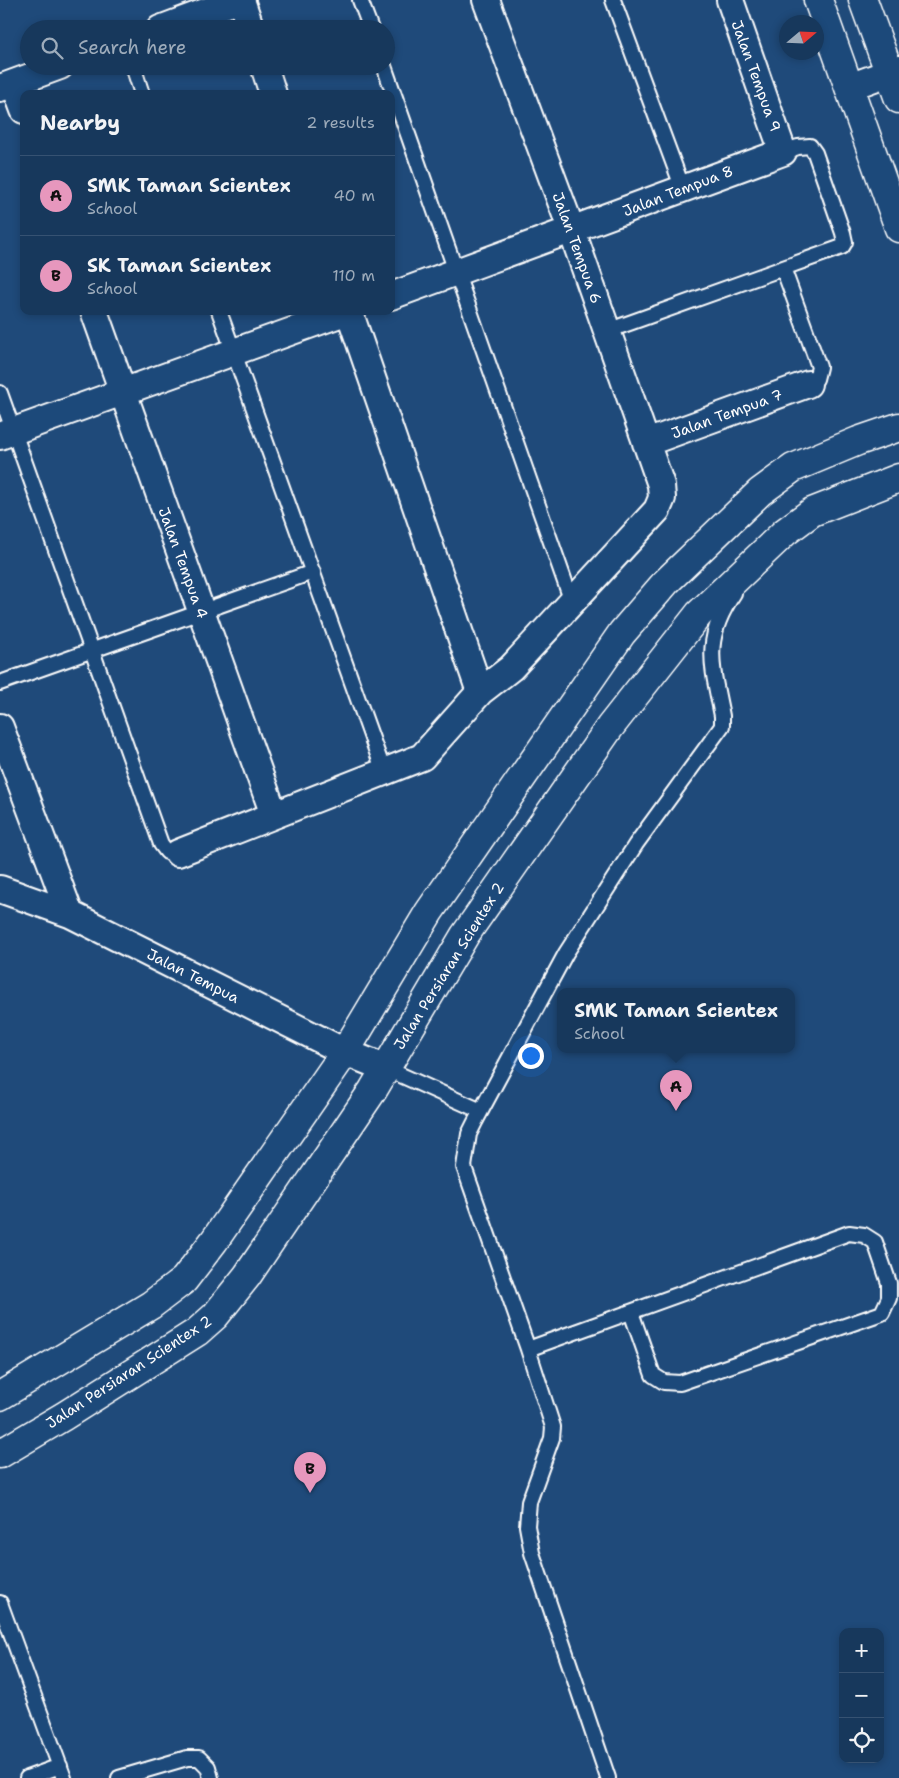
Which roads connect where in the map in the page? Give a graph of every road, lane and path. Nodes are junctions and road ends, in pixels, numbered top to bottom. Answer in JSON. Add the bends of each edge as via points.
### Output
{"nodes":[{"id":1,"x":237,"y":0,"type":"edge"},
{"id":2,"x":241,"y":0,"type":"edge"},
{"id":3,"x":360,"y":0,"type":"edge"},
{"id":4,"x":486,"y":0,"type":"edge"},
{"id":5,"x":613,"y":0,"type":"edge"},
{"id":6,"x":730,"y":0,"type":"edge"},
{"id":7,"x":818,"y":0,"type":"edge"},
{"id":8,"x":863,"y":0,"type":"edge"},
{"id":9,"x":184,"y":20,"type":"edge"},
{"id":10,"x":248,"y":20,"type":"edge"},
{"id":11,"x":368,"y":20,"type":"edge"},
{"id":12,"x":894,"y":71,"type":"edge"},
{"id":13,"x":36,"y":75,"type":"edge"},
{"id":14,"x":136,"y":75,"type":"edge"},
{"id":15,"x":267,"y":75,"type":"edge"},
{"id":16,"x":387,"y":75,"type":"edge"},
{"id":17,"x":7,"y":86,"type":"edge"},
{"id":18,"x":849,"y":87,"type":"junction"},
{"id":19,"x":141,"y":90,"type":"edge"},
{"id":20,"x":272,"y":90,"type":"edge"},
{"id":21,"x":393,"y":90,"type":"edge"},
{"id":22,"x":395,"y":97,"type":"edge"},
{"id":23,"x":899,"y":98,"type":"edge"},
{"id":24,"x":20,"y":104,"type":"edge"},
{"id":25,"x":783,"y":152,"type":"junction"},
{"id":26,"x":682,"y":190,"type":"junction"},
{"id":27,"x":899,"y":228,"type":"edge"},
{"id":28,"x":572,"y":231,"type":"junction"},
{"id":29,"x":784,"y":268,"type":"junction"},
{"id":30,"x":457,"y":272,"type":"junction"},
{"id":31,"x":395,"y":295,"type":"edge"},
{"id":32,"x":95,"y":315,"type":"edge"},
{"id":33,"x":220,"y":315,"type":"edge"},
{"id":34,"x":338,"y":315,"type":"edge"},
{"id":35,"x":350,"y":315,"type":"edge"},
{"id":36,"x":607,"y":332,"type":"junction"},
{"id":37,"x":234,"y":353,"type":"junction"},
{"id":38,"x":808,"y":384,"type":"joint"},
{"id":39,"x":0,"y":393,"type":"edge"},
{"id":40,"x":123,"y":393,"type":"junction"},
{"id":41,"x":899,"y":427,"type":"edge"},
{"id":42,"x":7,"y":433,"type":"edge"},
{"id":43,"x":646,"y":443,"type":"junction"},
{"id":44,"x":891,"y":483,"type":"edge"},
{"id":45,"x":759,"y":556,"type":"junction"},
{"id":46,"x":313,"y":572,"type":"junction"},
{"id":47,"x":572,"y":602,"type":"junction"},
{"id":48,"x":201,"y":612,"type":"junction"},
{"id":49,"x":92,"y":651,"type":"junction"},
{"id":50,"x":0,"y":683,"type":"edge"},
{"id":51,"x":480,"y":692,"type":"junction"},
{"id":52,"x":0,"y":727,"type":"edge"},
{"id":53,"x":384,"y":772,"type":"junction"},
{"id":54,"x":274,"y":815,"type":"junction"},
{"id":55,"x":178,"y":853,"type":"joint"},
{"id":56,"x":0,"y":889,"type":"edge"},
{"id":57,"x":70,"y":914,"type":"junction"},
{"id":58,"x":345,"y":1052,"type":"junction"},
{"id":59,"x":385,"y":1068,"type":"junction"},
{"id":60,"x":481,"y":1111,"type":"junction"},
{"id":61,"x":631,"y":1312,"type":"junction"},
{"id":62,"x":528,"y":1349,"type":"junction"},
{"id":63,"x":0,"y":1396,"type":"edge"},
{"id":64,"x":0,"y":1454,"type":"edge"},
{"id":65,"x":0,"y":1603,"type":"edge"},
{"id":66,"x":62,"y":1772,"type":"edge"},
{"id":67,"x":27,"y":1778,"type":"edge"},
{"id":68,"x":119,"y":1778,"type":"edge"},
{"id":69,"x":211,"y":1778,"type":"edge"},
{"id":70,"x":608,"y":1778,"type":"edge"}],
"edges":[{"from":1,"to":9,"type":"street"},
{"from":2,"to":10,"type":"street"},
{"from":3,"to":11,"type":"lane"},
{"from":4,"to":28,"type":"street","name":"Jalan Tempua 6"},
{"from":5,"to":26,"type":"lane"},
{"from":6,"to":25,"type":"street","name":"Jalan Tempua 9"},
{"from":7,"to":18,"type":"street"},
{"from":8,"to":12,"type":"street"},
{"from":12,"to":18,"type":"street"},
{"from":12,"to":23,"type":"street"},
{"from":13,"to":17,"type":"street"},
{"from":14,"to":19,"type":"lane"},
{"from":15,"to":20,"type":"street"},
{"from":16,"to":21,"type":"lane"},
{"from":17,"to":24,"type":"street"},
{"from":18,"to":27,"type":"street"},
{"from":22,"to":30,"type":"lane"},
{"from":25,"to":26,"type":"street","name":"Jalan Tempua 8"},
{"from":25,"to":29,"type":"lane","via":[[810,146],[815,152],[844,233],[842,247]]},
{"from":26,"to":28,"type":"street","name":"Jalan Tempua 8"},
{"from":28,"to":30,"type":"street","name":"Jalan Tempua 8"},
{"from":28,"to":36,"type":"street","name":"Jalan Tempua 6"},
{"from":29,"to":36,"type":"lane"},
{"from":29,"to":38,"type":"lane","via":[[819,367],[816,379]]},
{"from":30,"to":31,"type":"street","name":"Jalan Tempua 8"},
{"from":30,"to":47,"type":"lane"},
{"from":32,"to":40,"type":"street","name":"Jalan Tempua 4"},
{"from":33,"to":37,"type":"lane"},
{"from":34,"to":37,"type":"street"},
{"from":35,"to":51,"type":"street"},
{"from":36,"to":43,"type":"street","name":"Jalan Tempua 6"},
{"from":37,"to":40,"type":"street"},
{"from":37,"to":46,"type":"lane"},
{"from":38,"to":43,"type":"street","name":"Jalan Tempua 7"},
{"from":39,"to":42,"type":"lane"},
{"from":40,"to":42,"type":"street"},
{"from":40,"to":48,"type":"street","name":"Jalan Tempua 4"},
{"from":41,"to":58,"type":"street","via":[[793,468],[760,492],[666,582],[622,633],[429,912]]},
{"from":42,"to":49,"type":"lane"},
{"from":43,"to":47,"type":"street","name":"Jalan Tempua 6","via":[[660,485],[662,498],[657,510]]},
{"from":44,"to":45,"type":"street","name":"Jalan Persiaran Scientex 2","via":[[812,512]]},
{"from":45,"to":59,"type":"street","name":"Jalan Persiaran Scientex 2","via":[[699,614],[610,727],[465,935]]},
{"from":45,"to":60,"type":"lane","via":[[729,601],[714,632],[710,657],[722,726],[636,844],[566,953]]},
{"from":46,"to":48,"type":"lane"},
{"from":46,"to":53,"type":"lane"},
{"from":47,"to":51,"type":"street","via":[[510,668]]},
{"from":48,"to":49,"type":"lane"},
{"from":48,"to":54,"type":"street","name":"Jalan Tempua 4"},
{"from":49,"to":50,"type":"lane"},
{"from":49,"to":55,"type":"lane","via":[[161,844],[167,852]]},
{"from":51,"to":53,"type":"street","via":[[422,757]]},
{"from":52,"to":57,"type":"street"},
{"from":53,"to":54,"type":"street"},
{"from":54,"to":55,"type":"street"},
{"from":56,"to":57,"type":"street","name":"Jalan Tempua"},
{"from":57,"to":58,"type":"street","name":"Jalan Tempua"},
{"from":58,"to":59,"type":"street","name":"Jalan Tempua"},
{"from":58,"to":63,"type":"street","via":[[214,1242],[184,1280],[151,1305]]},
{"from":59,"to":60,"type":"lane"},
{"from":59,"to":64,"type":"street","name":"Jalan Persiaran Scientex 2","via":[[247,1276],[215,1316],[197,1332]]},
{"from":60,"to":62,"type":"lane","via":[[469,1134],[464,1167]]},
{"from":61,"to":61,"type":"lane","via":[[849,1233],[864,1235],[875,1242],[890,1298],[882,1313],[680,1383],[664,1382],[653,1375]]},
{"from":61,"to":62,"type":"lane"},
{"from":62,"to":70,"type":"lane","via":[[553,1427],[529,1502],[527,1526],[532,1553]]},
{"from":65,"to":66,"type":"lane"},
{"from":66,"to":67,"type":"lane"},
{"from":68,"to":69,"type":"lane","via":[[187,1758],[199,1758],[208,1767]]}]}
